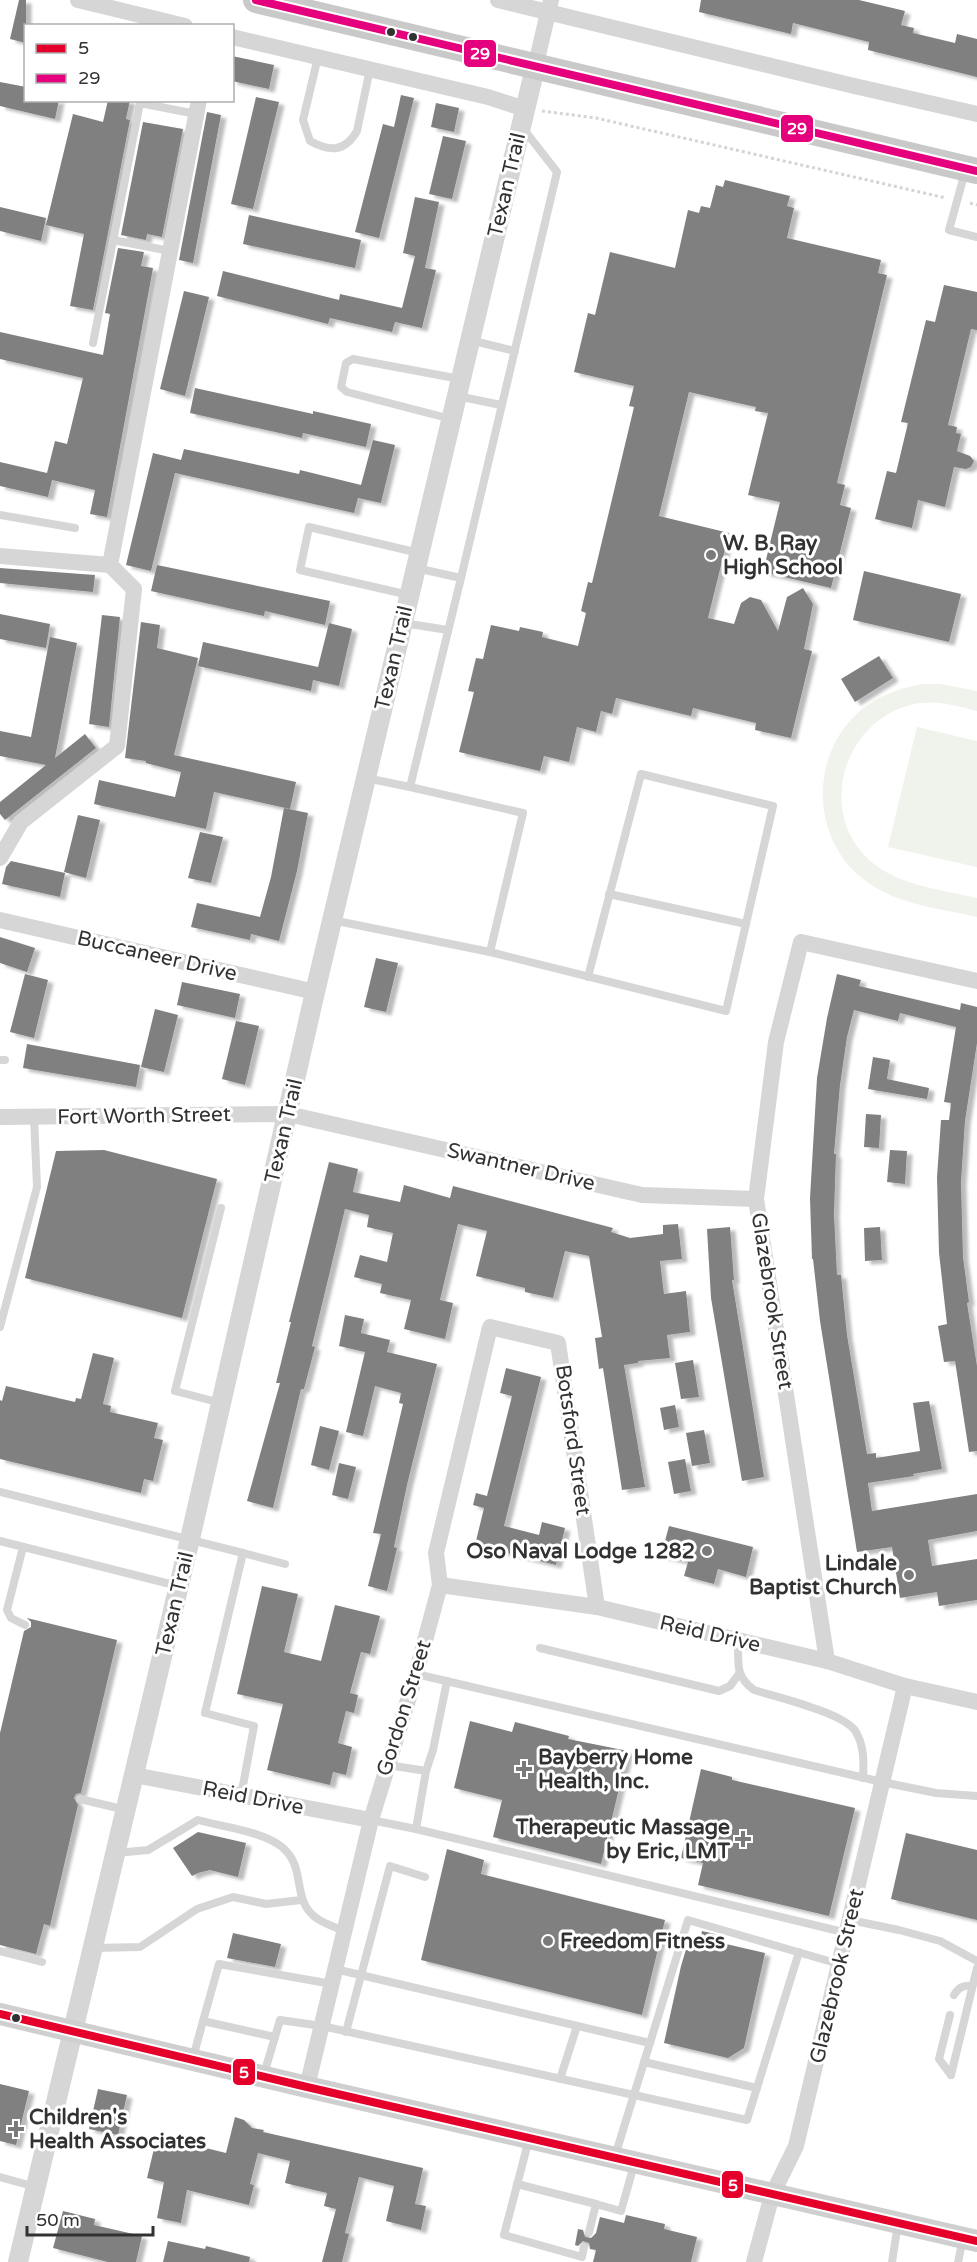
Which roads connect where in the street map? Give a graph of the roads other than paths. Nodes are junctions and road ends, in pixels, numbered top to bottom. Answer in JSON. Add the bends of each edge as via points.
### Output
{"nodes":[{"id":1,"x":78,"y":0,"type":"edge"},
{"id":2,"x":256,"y":0,"type":"edge"},
{"id":3,"x":498,"y":0,"type":"edge"},
{"id":4,"x":549,"y":6,"type":"edge"},
{"id":5,"x":177,"y":24,"type":"edge"},
{"id":6,"x":234,"y":37,"type":"edge"},
{"id":7,"x":318,"y":57,"type":"junction"},
{"id":8,"x":535,"y":68,"type":"junction"},
{"id":9,"x":370,"y":69,"type":"junction"},
{"id":10,"x":198,"y":107,"type":"edge"},
{"id":11,"x":977,"y":114,"type":"edge"},
{"id":12,"x":523,"y":117,"type":"junction"},
{"id":13,"x":971,"y":170,"type":"edge"},
{"id":14,"x":977,"y":237,"type":"edge"},
{"id":15,"x":113,"y":240,"type":"junction"},
{"id":16,"x":170,"y":251,"type":"junction"},
{"id":17,"x":470,"y":340,"type":"junction"},
{"id":18,"x":93,"y":343,"type":"dead end"},
{"id":19,"x":515,"y":351,"type":"junction"},
{"id":20,"x":459,"y":387,"type":"junction"},
{"id":21,"x":501,"y":405,"type":"junction"},
{"id":22,"x":451,"y":419,"type":"junction"},
{"id":23,"x":0,"y":515,"type":"edge"},
{"id":24,"x":75,"y":528,"type":"dead end"},
{"id":25,"x":0,"y":556,"type":"edge"},
{"id":26,"x":417,"y":561,"type":"junction"},
{"id":27,"x":110,"y":565,"type":"junction"},
{"id":28,"x":461,"y":578,"type":"junction"},
{"id":29,"x":409,"y":595,"type":"junction"},
{"id":30,"x":403,"y":623,"type":"junction"},
{"id":31,"x":448,"y":630,"type":"junction"},
{"id":32,"x":366,"y":778,"type":"junction"},
{"id":33,"x":410,"y":787,"type":"junction"},
{"id":34,"x":0,"y":858,"type":"edge"},
{"id":35,"x":609,"y":894,"type":"junction"},
{"id":36,"x":0,"y":920,"type":"edge"},
{"id":37,"x":332,"y":920,"type":"junction"},
{"id":38,"x":746,"y":924,"type":"junction"},
{"id":39,"x":490,"y":952,"type":"junction"},
{"id":40,"x":588,"y":977,"type":"junction"},
{"id":41,"x":977,"y":981,"type":"edge"},
{"id":42,"x":315,"y":992,"type":"junction"},
{"id":43,"x":288,"y":1114,"type":"junction"},
{"id":44,"x":0,"y":1117,"type":"edge"},
{"id":45,"x":34,"y":1117,"type":"junction"},
{"id":46,"x":756,"y":1199,"type":"junction"},
{"id":47,"x":221,"y":1209,"type":"dead end"},
{"id":48,"x":0,"y":1327,"type":"edge"},
{"id":49,"x":490,"y":1327,"type":"joint"},
{"id":50,"x":221,"y":1403,"type":"junction"},
{"id":51,"x":0,"y":1492,"type":"edge"},
{"id":52,"x":190,"y":1539,"type":"junction"},
{"id":53,"x":0,"y":1541,"type":"edge"},
{"id":54,"x":23,"y":1547,"type":"junction"},
{"id":55,"x":243,"y":1553,"type":"junction"},
{"id":56,"x":285,"y":1564,"type":"dead end"},
{"id":57,"x":440,"y":1585,"type":"junction"},
{"id":58,"x":179,"y":1586,"type":"junction"},
{"id":59,"x":597,"y":1607,"type":"junction"},
{"id":60,"x":25,"y":1625,"type":"dead end"},
{"id":61,"x":738,"y":1640,"type":"junction"},
{"id":62,"x":540,"y":1648,"type":"dead end"},
{"id":63,"x":828,"y":1661,"type":"junction"},
{"id":64,"x":416,"y":1674,"type":"junction"},
{"id":65,"x":739,"y":1674,"type":"junction"},
{"id":66,"x":447,"y":1681,"type":"junction"},
{"id":67,"x":905,"y":1686,"type":"junction"},
{"id":68,"x":977,"y":1702,"type":"edge"},
{"id":69,"x":388,"y":1765,"type":"junction"},
{"id":70,"x":426,"y":1771,"type":"junction"},
{"id":71,"x":135,"y":1775,"type":"junction"},
{"id":72,"x":863,"y":1778,"type":"junction"},
{"id":73,"x":882,"y":1782,"type":"junction"},
{"id":74,"x":241,"y":1796,"type":"junction"},
{"id":75,"x":977,"y":1796,"type":"edge"},
{"id":76,"x":80,"y":1799,"type":"dead end"},
{"id":77,"x":126,"y":1810,"type":"junction"},
{"id":78,"x":371,"y":1820,"type":"junction"},
{"id":79,"x":416,"y":1829,"type":"junction"},
{"id":80,"x":116,"y":1853,"type":"junction"},
{"id":81,"x":425,"y":1877,"type":"dead end"},
{"id":82,"x":301,"y":1900,"type":"junction"},
{"id":83,"x":848,"y":1927,"type":"junction"},
{"id":84,"x":344,"y":1931,"type":"junction"},
{"id":85,"x":93,"y":1948,"type":"junction"},
{"id":86,"x":0,"y":1951,"type":"edge"},
{"id":87,"x":799,"y":1952,"type":"junction"},
{"id":88,"x":977,"y":1961,"type":"edge"},
{"id":89,"x":42,"y":1962,"type":"dead end"},
{"id":90,"x":840,"y":1964,"type":"junction"},
{"id":91,"x":977,"y":1968,"type":"edge"},
{"id":92,"x":361,"y":1975,"type":"junction"},
{"id":93,"x":333,"y":1976,"type":"junction"},
{"id":94,"x":972,"y":1986,"type":"junction"},
{"id":95,"x":954,"y":1995,"type":"dead end"},
{"id":96,"x":0,"y":2014,"type":"edge"},
{"id":97,"x":950,"y":2014,"type":"dead end"},
{"id":98,"x":203,"y":2021,"type":"junction"},
{"id":99,"x":322,"y":2026,"type":"junction"},
{"id":100,"x":577,"y":2026,"type":"junction"},
{"id":101,"x":74,"y":2032,"type":"junction"},
{"id":102,"x":346,"y":2032,"type":"junction"},
{"id":103,"x":275,"y":2037,"type":"junction"},
{"id":104,"x":650,"y":2043,"type":"junction"},
{"id":105,"x":192,"y":2060,"type":"junction"},
{"id":106,"x":644,"y":2062,"type":"junction"},
{"id":107,"x":263,"y":2077,"type":"junction"},
{"id":108,"x":560,"y":2079,"type":"junction"},
{"id":109,"x":307,"y":2087,"type":"junction"},
{"id":110,"x":757,"y":2088,"type":"junction"},
{"id":111,"x":634,"y":2096,"type":"junction"},
{"id":112,"x":529,"y":2139,"type":"junction"},
{"id":113,"x":624,"y":2161,"type":"junction"},
{"id":114,"x":0,"y":2177,"type":"edge"},
{"id":115,"x":517,"y":2184,"type":"junction"},
{"id":116,"x":36,"y":2187,"type":"junction"},
{"id":117,"x":772,"y":2195,"type":"junction"},
{"id":118,"x":596,"y":2204,"type":"junction"},
{"id":119,"x":899,"y":2223,"type":"junction"},
{"id":120,"x":589,"y":2232,"type":"dead end"},
{"id":121,"x":970,"y":2240,"type":"edge"},
{"id":122,"x":584,"y":2247,"type":"dead end"},
{"id":123,"x":18,"y":2262,"type":"edge"},
{"id":124,"x":754,"y":2262,"type":"edge"},
{"id":125,"x":892,"y":2262,"type":"edge"},
{"id":126,"x":958,"y":2262,"type":"edge"}],
"edges":[{"from":1,"to":5,"type":"street"},
{"from":2,"to":8,"type":"main road"},
{"from":3,"to":4,"type":"street"},
{"from":4,"to":8,"type":"street","name":"Texan Trail"},
{"from":4,"to":11,"type":"street"},
{"from":6,"to":7,"type":"street"},
{"from":7,"to":9,"type":"street"},
{"from":7,"to":9,"type":"lane","via":[[303,120],[310,141],[328,149],[344,147],[357,130]]},
{"from":8,"to":12,"type":"street","name":"Texan Trail"},
{"from":8,"to":13,"type":"main road"},
{"from":9,"to":12,"type":"street","via":[[488,98]]},
{"from":10,"to":15,"type":"lane","via":[[140,103]]},
{"from":10,"to":16,"type":"street"},
{"from":12,"to":17,"type":"street","name":"Texan Trail"},
{"from":12,"to":19,"type":"lane","via":[[557,172]]},
{"from":13,"to":14,"type":"lane","via":[[949,230]]},
{"from":15,"to":16,"type":"lane"},
{"from":15,"to":18,"type":"lane"},
{"from":16,"to":27,"type":"street"},
{"from":17,"to":19,"type":"lane"},
{"from":17,"to":20,"type":"street","name":"Texan Trail"},
{"from":19,"to":21,"type":"lane"},
{"from":20,"to":21,"type":"lane"},
{"from":20,"to":22,"type":"street","name":"Texan Trail"},
{"from":20,"to":22,"type":"lane","via":[[353,359],[346,363],[341,387],[347,392]]},
{"from":21,"to":28,"type":"lane"},
{"from":22,"to":26,"type":"street","name":"Texan Trail"},
{"from":23,"to":24,"type":"lane"},
{"from":25,"to":27,"type":"street"},
{"from":26,"to":28,"type":"lane"},
{"from":26,"to":29,"type":"street","name":"Texan Trail"},
{"from":26,"to":29,"type":"lane","via":[[309,526],[300,570]]},
{"from":27,"to":34,"type":"street","via":[[134,589],[117,746],[21,822]]},
{"from":28,"to":31,"type":"lane"},
{"from":29,"to":30,"type":"street","name":"Texan Trail"},
{"from":30,"to":31,"type":"lane"},
{"from":30,"to":32,"type":"street","name":"Texan Trail"},
{"from":31,"to":33,"type":"lane"},
{"from":32,"to":33,"type":"lane"},
{"from":32,"to":37,"type":"street","name":"Texan Trail"},
{"from":33,"to":39,"type":"lane","via":[[523,813]]},
{"from":35,"to":38,"type":"lane"},
{"from":35,"to":38,"type":"lane","via":[[641,774],[772,806]]},
{"from":35,"to":40,"type":"lane"},
{"from":36,"to":42,"type":"street","name":"Buccaneer Drive"},
{"from":37,"to":39,"type":"lane"},
{"from":37,"to":42,"type":"street","name":"Texan Trail"},
{"from":38,"to":40,"type":"lane","via":[[726,1011]]},
{"from":39,"to":40,"type":"lane"},
{"from":41,"to":46,"type":"street","name":"Glazebrook Street","via":[[801,942],[776,1042]]},
{"from":42,"to":43,"type":"street","name":"Texan Trail"},
{"from":43,"to":45,"type":"street","name":"Fort Worth Street"},
{"from":43,"to":46,"type":"street","name":"Swantner Drive","via":[[642,1195]]},
{"from":43,"to":50,"type":"street","name":"Texan Trail"},
{"from":44,"to":45,"type":"street","name":"Fort Worth Street"},
{"from":45,"to":48,"type":"lane","via":[[37,1187]]},
{"from":46,"to":63,"type":"street","name":"Glazebrook Street"},
{"from":47,"to":50,"type":"lane","via":[[175,1391]]},
{"from":49,"to":57,"type":"street","name":"Gordon Street","via":[[436,1553]]},
{"from":49,"to":59,"type":"street","name":"Botsford Street","via":[[558,1342]]},
{"from":50,"to":52,"type":"street","name":"Texan Trail"},
{"from":51,"to":52,"type":"lane"},
{"from":52,"to":55,"type":"lane"},
{"from":52,"to":58,"type":"street","name":"Texan Trail"},
{"from":53,"to":54,"type":"lane"},
{"from":54,"to":58,"type":"lane"},
{"from":54,"to":60,"type":"lane","via":[[7,1610],[10,1618]]},
{"from":55,"to":56,"type":"lane"},
{"from":55,"to":74,"type":"lane","via":[[205,1713],[254,1726]]},
{"from":57,"to":59,"type":"street","name":"Reid Drive"},
{"from":57,"to":64,"type":"street","name":"Gordon Street"},
{"from":58,"to":71,"type":"street","name":"Texan Trail"},
{"from":59,"to":61,"type":"street","name":"Reid Drive"},
{"from":61,"to":63,"type":"street","name":"Reid Drive"},
{"from":61,"to":65,"type":"lane"},
{"from":62,"to":65,"type":"lane","via":[[719,1690],[730,1686]]},
{"from":63,"to":67,"type":"street","name":"Reid Drive"},
{"from":64,"to":66,"type":"lane"},
{"from":64,"to":69,"type":"street","name":"Gordon Street"},
{"from":65,"to":72,"type":"lane","via":[[754,1690],[832,1714],[855,1730],[862,1745]]},
{"from":66,"to":70,"type":"lane"},
{"from":66,"to":72,"type":"lane"},
{"from":67,"to":68,"type":"street","name":"Reid Drive"},
{"from":67,"to":73,"type":"street","name":"Glazebrook Street"},
{"from":69,"to":70,"type":"lane"},
{"from":69,"to":78,"type":"street","name":"Gordon Street"},
{"from":70,"to":79,"type":"lane"},
{"from":71,"to":74,"type":"street","name":"Reid Drive"},
{"from":71,"to":77,"type":"street","name":"Texan Trail"},
{"from":72,"to":73,"type":"lane"},
{"from":73,"to":75,"type":"lane","via":[[936,1793]]},
{"from":73,"to":83,"type":"street","name":"Glazebrook Street"},
{"from":74,"to":78,"type":"street","name":"Reid Drive"},
{"from":76,"to":77,"type":"lane"},
{"from":77,"to":80,"type":"street","name":"Texan Trail"},
{"from":78,"to":79,"type":"lane"},
{"from":78,"to":84,"type":"street","name":"Gordon Street"},
{"from":79,"to":83,"type":"lane"},
{"from":80,"to":82,"type":"lane","via":[[148,1850],[198,1821],[244,1832],[284,1848],[298,1869]]},
{"from":80,"to":85,"type":"street","name":"Texan Trail"},
{"from":81,"to":92,"type":"lane","via":[[390,1866]]},
{"from":82,"to":84,"type":"lane","via":[[315,1917]]},
{"from":82,"to":85,"type":"lane","via":[[266,1904],[233,1897],[197,1909],[140,1947]]},
{"from":83,"to":88,"type":"lane","via":[[899,1930],[940,1941]]},
{"from":83,"to":90,"type":"street","name":"Glazebrook Street"},
{"from":84,"to":93,"type":"street","name":"Gordon Street"},
{"from":85,"to":101,"type":"street","name":"Texan Trail"},
{"from":86,"to":89,"type":"lane"},
{"from":87,"to":90,"type":"lane"},
{"from":87,"to":104,"type":"lane","via":[[688,1920]]},
{"from":87,"to":110,"type":"lane"},
{"from":90,"to":117,"type":"street","name":"Glazebrook Street","via":[[796,2146]]},
{"from":91,"to":94,"type":"lane"},
{"from":92,"to":93,"type":"lane"},
{"from":92,"to":100,"type":"lane"},
{"from":92,"to":102,"type":"lane"},
{"from":93,"to":98,"type":"lane","via":[[219,1964]]},
{"from":93,"to":99,"type":"street","name":"Gordon Street"},
{"from":94,"to":95,"type":"lane","via":[[964,1985]]},
{"from":94,"to":97,"type":"lane","via":[[951,2075],[939,2059]]},
{"from":96,"to":101,"type":"main road"},
{"from":98,"to":103,"type":"lane"},
{"from":98,"to":105,"type":"lane"},
{"from":99,"to":102,"type":"lane"},
{"from":99,"to":103,"type":"lane","via":[[280,2020]]},
{"from":99,"to":109,"type":"street","name":"Gordon Street"},
{"from":100,"to":104,"type":"lane"},
{"from":100,"to":108,"type":"lane"},
{"from":101,"to":105,"type":"main road"},
{"from":101,"to":116,"type":"street","name":"Texan Trail"},
{"from":102,"to":108,"type":"lane"},
{"from":103,"to":107,"type":"lane"},
{"from":104,"to":106,"type":"lane"},
{"from":105,"to":107,"type":"main road"},
{"from":106,"to":110,"type":"lane"},
{"from":106,"to":111,"type":"lane"},
{"from":107,"to":109,"type":"main road"},
{"from":108,"to":111,"type":"lane"},
{"from":109,"to":112,"type":"main road"},
{"from":110,"to":111,"type":"lane","via":[[747,2120]]},
{"from":111,"to":113,"type":"lane"},
{"from":112,"to":113,"type":"main road"},
{"from":112,"to":115,"type":"lane"},
{"from":113,"to":117,"type":"main road"},
{"from":113,"to":118,"type":"lane","via":[[621,2211]]},
{"from":114,"to":116,"type":"lane"},
{"from":115,"to":118,"type":"lane"},
{"from":115,"to":122,"type":"lane","via":[[504,2235],[582,2257]]},
{"from":116,"to":123,"type":"street","name":"Texan Trail"},
{"from":117,"to":119,"type":"main road"},
{"from":117,"to":124,"type":"street","name":"Glazebrook Street"},
{"from":118,"to":120,"type":"lane"},
{"from":119,"to":121,"type":"main road"},
{"from":119,"to":125,"type":"lane"},
{"from":121,"to":126,"type":"lane"}]}
